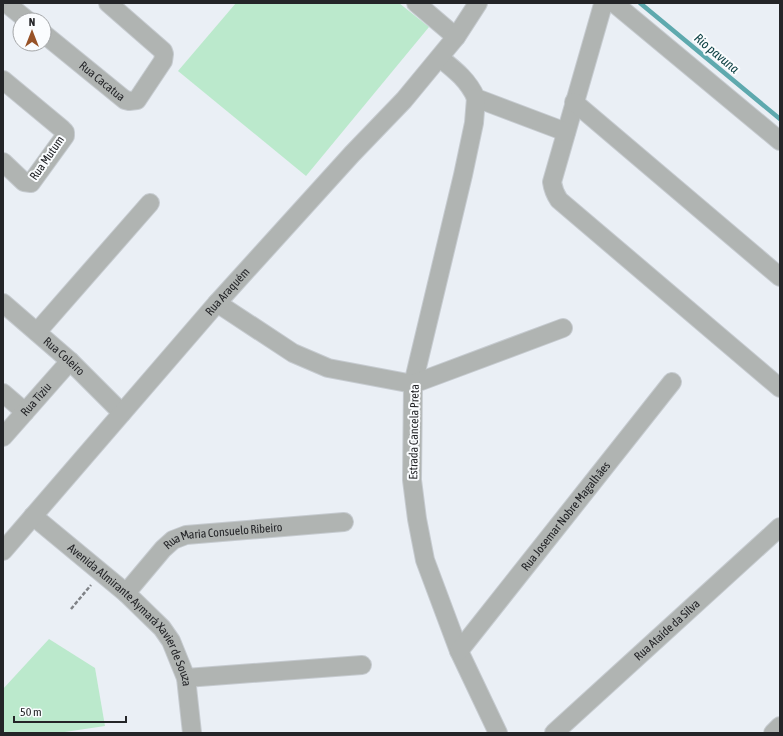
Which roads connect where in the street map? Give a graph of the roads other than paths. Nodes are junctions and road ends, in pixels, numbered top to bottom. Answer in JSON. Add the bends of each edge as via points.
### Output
{"nodes":[{"id":1,"x":6,"y":3,"type":"edge"},
{"id":2,"x":108,"y":3,"type":"edge"},
{"id":3,"x":416,"y":3,"type":"edge"},
{"id":4,"x":478,"y":3,"type":"edge"},
{"id":5,"x":605,"y":3,"type":"edge"},
{"id":6,"x":614,"y":3,"type":"edge"},
{"id":7,"x":17,"y":12,"type":"edge"},
{"id":8,"x":456,"y":37,"type":"junction"},
{"id":9,"x":52,"y":41,"type":"edge"},
{"id":10,"x":440,"y":58,"type":"junction"},
{"id":11,"x":3,"y":80,"type":"edge"},
{"id":12,"x":476,"y":98,"type":"junction"},
{"id":13,"x":574,"y":102,"type":"junction"},
{"id":14,"x":566,"y":132,"type":"junction"},
{"id":15,"x":780,"y":141,"type":"edge"},
{"id":16,"x":3,"y":162,"type":"edge"},
{"id":17,"x":150,"y":203,"type":"dead end"},
{"id":18,"x":780,"y":277,"type":"edge"},
{"id":19,"x":217,"y":302,"type":"junction"},
{"id":20,"x":3,"y":303,"type":"edge"},
{"id":21,"x":563,"y":328,"type":"dead end"},
{"id":22,"x":37,"y":332,"type":"junction"},
{"id":23,"x":70,"y":361,"type":"junction"},
{"id":24,"x":672,"y":382,"type":"dead end"},
{"id":25,"x":413,"y":384,"type":"junction"},
{"id":26,"x":780,"y":388,"type":"edge"},
{"id":27,"x":3,"y":394,"type":"edge"},
{"id":28,"x":25,"y":412,"type":"junction"},
{"id":29,"x":122,"y":413,"type":"junction"},
{"id":30,"x":3,"y":437,"type":"edge"},
{"id":31,"x":33,"y":516,"type":"junction"},
{"id":32,"x":344,"y":522,"type":"dead end"},
{"id":33,"x":780,"y":527,"type":"edge"},
{"id":34,"x":3,"y":551,"type":"edge"},
{"id":35,"x":126,"y":593,"type":"junction"},
{"id":36,"x":459,"y":651,"type":"junction"},
{"id":37,"x":362,"y":665,"type":"dead end"},
{"id":38,"x":186,"y":678,"type":"junction"},
{"id":39,"x":780,"y":726,"type":"edge"},
{"id":40,"x":192,"y":733,"type":"edge"},
{"id":41,"x":498,"y":733,"type":"edge"},
{"id":42,"x":554,"y":733,"type":"edge"},
{"id":43,"x":773,"y":733,"type":"edge"}],
"edges":[{"from":1,"to":7,"type":"street"},
{"from":2,"to":9,"type":"street","name":"Rua Cacatua","via":[[164,54],[163,61],[137,100],[125,100]]},
{"from":3,"to":8,"type":"street"},
{"from":4,"to":8,"type":"street","name":"Rua Araquém"},
{"from":5,"to":13,"type":"street"},
{"from":6,"to":15,"type":"street"},
{"from":8,"to":10,"type":"street","name":"Rua Araquém"},
{"from":10,"to":12,"type":"street","via":[[470,86]]},
{"from":10,"to":19,"type":"street","name":"Rua Araquém"},
{"from":11,"to":16,"type":"street","name":"Rua Mutum","via":[[65,132],[65,136],[31,183],[24,182]]},
{"from":12,"to":14,"type":"street"},
{"from":12,"to":25,"type":"street","name":"Estrada Cancela Preta","via":[[474,122],[463,175]]},
{"from":13,"to":14,"type":"street"},
{"from":13,"to":18,"type":"street"},
{"from":14,"to":26,"type":"street","via":[[552,182],[559,200]]},
{"from":17,"to":22,"type":"street"},
{"from":19,"to":25,"type":"street","via":[[293,353],[328,368]]},
{"from":19,"to":29,"type":"street","name":"Rua Araquém"},
{"from":20,"to":22,"type":"street","name":"Rua Coleiro"},
{"from":21,"to":25,"type":"street"},
{"from":22,"to":23,"type":"street","name":"Rua Coleiro"},
{"from":23,"to":28,"type":"street","name":"Rua Tiziu"},
{"from":23,"to":29,"type":"street","name":"Rua Coleiro"},
{"from":24,"to":36,"type":"street","name":"Rua Josemar Nobre Magalhães"},
{"from":25,"to":36,"type":"street","name":"Estrada Cancela Preta","via":[[412,480],[417,519],[425,560]]},
{"from":27,"to":28,"type":"street"},
{"from":28,"to":30,"type":"street","name":"Rua Tiziu"},
{"from":29,"to":31,"type":"street","name":"Rua Araquém"},
{"from":31,"to":34,"type":"street","name":"Rua Araquém"},
{"from":31,"to":35,"type":"street","name":"Avenida Almirante Aymará Xavier de Souza"},
{"from":32,"to":35,"type":"street","name":"Rua Maria Consuelo Ribeiro","via":[[186,535],[173,540],[163,549]]},
{"from":33,"to":42,"type":"street","name":"Rua Ataíde da Silva"},
{"from":35,"to":38,"type":"street","name":"Avenida Almirante Aymará Xavier de Souza","via":[[162,628],[171,641]]},
{"from":36,"to":41,"type":"street","name":"Estrada Cancela Preta"},
{"from":37,"to":38,"type":"street"},
{"from":38,"to":40,"type":"street","name":"Avenida Almirante Aymará Xavier de Souza"},
{"from":39,"to":43,"type":"street"}]}
